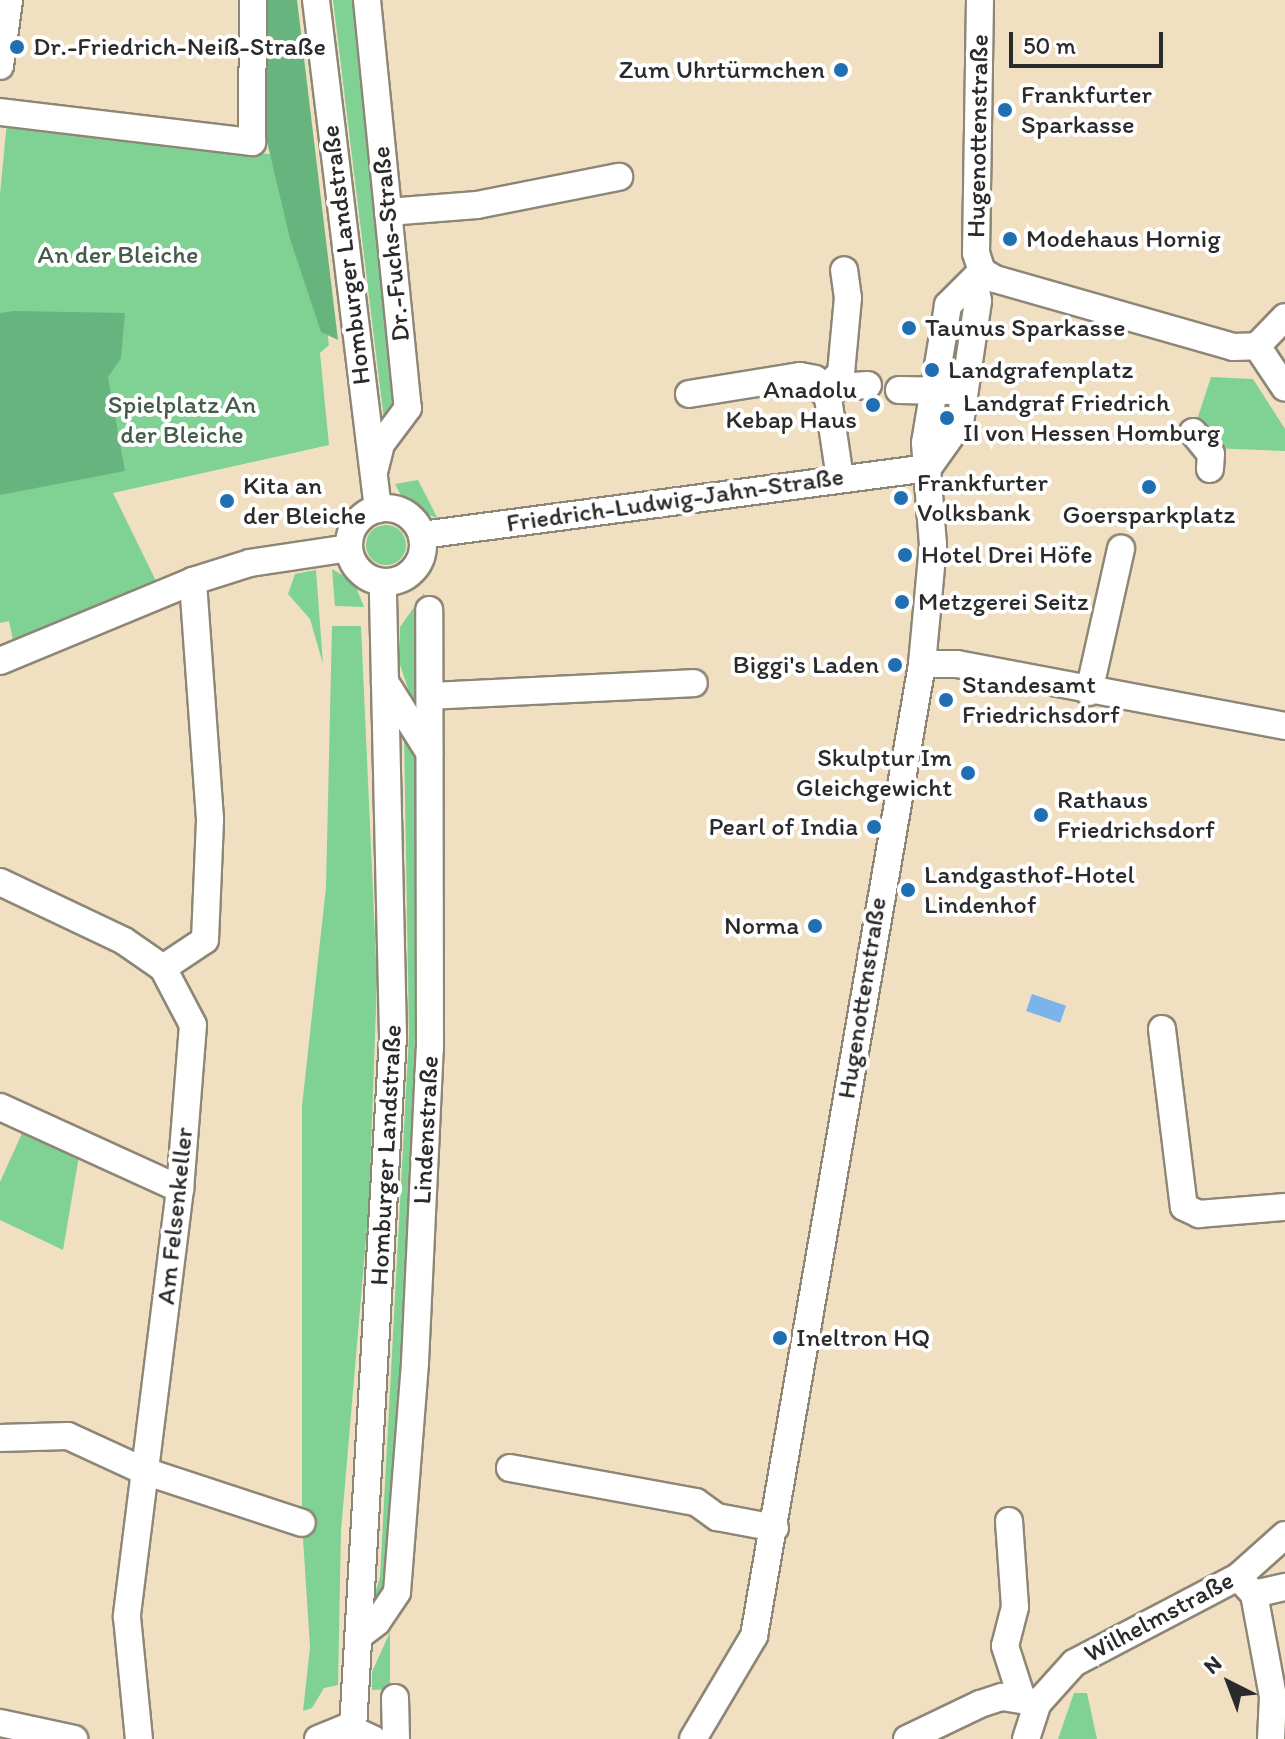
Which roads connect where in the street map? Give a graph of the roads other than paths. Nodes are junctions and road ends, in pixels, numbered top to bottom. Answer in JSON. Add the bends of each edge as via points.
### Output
{"nodes":[{"id":1,"x":9,"y":0,"type":"edge"},
{"id":2,"x":253,"y":0,"type":"edge"},
{"id":3,"x":316,"y":0,"type":"edge"},
{"id":4,"x":367,"y":0,"type":"edge"},
{"id":5,"x":980,"y":0,"type":"edge"},
{"id":6,"x":0,"y":66,"type":"edge"},
{"id":7,"x":0,"y":112,"type":"edge"},
{"id":8,"x":619,"y":177,"type":"dead end"},
{"id":9,"x":388,"y":212,"type":"junction"},
{"id":10,"x":844,"y":270,"type":"dead end"},
{"id":11,"x":978,"y":275,"type":"junction"},
{"id":12,"x":1285,"y":317,"type":"edge"},
{"id":13,"x":1257,"y":346,"type":"junction"},
{"id":14,"x":963,"y":354,"type":"junction"},
{"id":15,"x":868,"y":385,"type":"dead end"},
{"id":16,"x":825,"y":388,"type":"junction"},
{"id":17,"x":1285,"y":388,"type":"edge"},
{"id":18,"x":899,"y":390,"type":"dead end"},
{"id":19,"x":945,"y":391,"type":"junction"},
{"id":20,"x":689,"y":394,"type":"dead end"},
{"id":21,"x":1193,"y":432,"type":"dead end"},
{"id":22,"x":928,"y":468,"type":"junction"},
{"id":23,"x":1210,"y":469,"type":"dead end"},
{"id":24,"x":850,"y":477,"type":"junction"},
{"id":25,"x":372,"y":479,"type":"junction"},
{"id":26,"x":378,"y":509,"type":"junction"},
{"id":27,"x":422,"y":535,"type":"junction"},
{"id":28,"x":349,"y":548,"type":"junction"},
{"id":29,"x":1121,"y":549,"type":"dead end"},
{"id":30,"x":193,"y":581,"type":"junction"},
{"id":31,"x":383,"y":582,"type":"junction"},
{"id":32,"x":429,"y":610,"type":"dead end"},
{"id":33,"x":0,"y":661,"type":"edge"},
{"id":34,"x":922,"y":664,"type":"junction"},
{"id":35,"x":385,"y":682,"type":"junction"},
{"id":36,"x":694,"y":683,"type":"dead end"},
{"id":37,"x":1089,"y":692,"type":"junction"},
{"id":38,"x":430,"y":696,"type":"junction"},
{"id":39,"x":1285,"y":726,"type":"edge"},
{"id":40,"x":431,"y":755,"type":"junction"},
{"id":41,"x":0,"y":882,"type":"edge"},
{"id":42,"x":163,"y":968,"type":"junction"},
{"id":43,"x":1162,"y":1029,"type":"dead end"},
{"id":44,"x":0,"y":1107,"type":"edge"},
{"id":45,"x":180,"y":1189,"type":"junction"},
{"id":46,"x":1285,"y":1207,"type":"edge"},
{"id":47,"x":0,"y":1438,"type":"edge"},
{"id":48,"x":510,"y":1468,"type":"dead end"},
{"id":49,"x":144,"y":1471,"type":"junction"},
{"id":50,"x":1009,"y":1521,"type":"dead end"},
{"id":51,"x":302,"y":1523,"type":"dead end"},
{"id":52,"x":775,"y":1528,"type":"junction"},
{"id":53,"x":1285,"y":1535,"type":"edge"},
{"id":54,"x":1246,"y":1586,"type":"junction"},
{"id":55,"x":1285,"y":1587,"type":"edge"},
{"id":56,"x":360,"y":1635,"type":"junction"},
{"id":57,"x":395,"y":1698,"type":"dead end"},
{"id":58,"x":1030,"y":1701,"type":"junction"},
{"id":59,"x":0,"y":1723,"type":"edge"},
{"id":60,"x":363,"y":1733,"type":"edge"},
{"id":61,"x":74,"y":1739,"type":"edge"},
{"id":62,"x":139,"y":1739,"type":"edge"},
{"id":63,"x":318,"y":1739,"type":"edge"},
{"id":64,"x":396,"y":1739,"type":"edge"},
{"id":65,"x":693,"y":1739,"type":"edge"},
{"id":66,"x":907,"y":1739,"type":"edge"},
{"id":67,"x":1026,"y":1739,"type":"edge"},
{"id":68,"x":1271,"y":1739,"type":"edge"}],
"edges":[{"from":1,"to":6,"type":"street"},
{"from":2,"to":7,"type":"street","via":[[252,142]]},
{"from":3,"to":25,"type":"street","name":"Homburger Landstraße"},
{"from":4,"to":9,"type":"street","name":"Dr.-Fuchs-Straße"},
{"from":5,"to":11,"type":"street","name":"Hugenottenstraße"},
{"from":8,"to":9,"type":"street","via":[[477,205]]},
{"from":9,"to":25,"type":"street","name":"Dr.-Fuchs-Straße","via":[[408,408],[381,444]]},
{"from":10,"to":16,"type":"street","via":[[848,298],[841,373]]},
{"from":11,"to":13,"type":"street","via":[[1233,347]]},
{"from":11,"to":14,"type":"street","name":"Hugenottenstraße","via":[[978,301]]},
{"from":11,"to":14,"type":"street","via":[[948,305]]},
{"from":12,"to":13,"type":"street"},
{"from":13,"to":17,"type":"street"},
{"from":14,"to":19,"type":"street"},
{"from":14,"to":22,"type":"street","via":[[960,423]]},
{"from":15,"to":16,"type":"street"},
{"from":16,"to":20,"type":"street","via":[[800,376]]},
{"from":16,"to":24,"type":"street"},
{"from":18,"to":19,"type":"street"},
{"from":19,"to":22,"type":"street","via":[[925,443]]},
{"from":21,"to":23,"type":"street","via":[[1211,454]]},
{"from":22,"to":24,"type":"street","name":"Friedrich-Ludwig-Jahn-Straße"},
{"from":22,"to":34,"type":"street","name":"Hugenottenstraße","via":[[933,545]]},
{"from":24,"to":27,"type":"street","name":"Friedrich-Ludwig-Jahn-Straße"},
{"from":25,"to":26,"type":"street","name":"Homburger Landstraße"},
{"from":26,"to":27,"type":"street","via":[[408,515]]},
{"from":26,"to":28,"type":"street","via":[[359,519]]},
{"from":27,"to":31,"type":"street","via":[[422,553],[412,571]]},
{"from":28,"to":30,"type":"street","via":[[250,563]]},
{"from":28,"to":31,"type":"street","via":[[356,568]]},
{"from":29,"to":37,"type":"street"},
{"from":30,"to":33,"type":"street"},
{"from":30,"to":42,"type":"street","via":[[210,819],[205,940]]},
{"from":31,"to":35,"type":"street","name":"Homburger Landstraße"},
{"from":32,"to":38,"type":"street","name":"Lindenstraße"},
{"from":34,"to":37,"type":"street","via":[[957,664]]},
{"from":34,"to":52,"type":"street","name":"Hugenottenstraße","via":[[880,884]]},
{"from":35,"to":40,"type":"street"},
{"from":35,"to":56,"type":"street","name":"Homburger Landstraße","via":[[393,1036]]},
{"from":36,"to":38,"type":"street"},
{"from":37,"to":39,"type":"street"},
{"from":38,"to":40,"type":"street","name":"Lindenstraße"},
{"from":40,"to":56,"type":"street","name":"Lindenstraße","via":[[429,1064],[397,1592],[377,1622]]},
{"from":41,"to":42,"type":"street","name":"Am Felsenkeller","via":[[124,941]]},
{"from":42,"to":45,"type":"street","name":"Am Felsenkeller","via":[[193,1025]]},
{"from":43,"to":46,"type":"street","via":[[1184,1207],[1199,1214]]},
{"from":44,"to":45,"type":"street"},
{"from":45,"to":49,"type":"street","name":"Am Felsenkeller"},
{"from":47,"to":49,"type":"street","via":[[68,1436]]},
{"from":48,"to":52,"type":"street","via":[[696,1502],[717,1517]]},
{"from":49,"to":51,"type":"street"},
{"from":49,"to":62,"type":"street","name":"Am Felsenkeller","via":[[127,1617]]},
{"from":50,"to":58,"type":"street","via":[[1015,1607],[1005,1646]]},
{"from":52,"to":65,"type":"street","name":"Hugenottenstraße","via":[[754,1636]]},
{"from":53,"to":54,"type":"street","name":"Wilhelmstraße"},
{"from":54,"to":55,"type":"street"},
{"from":54,"to":58,"type":"street","name":"Wilhelmstraße","via":[[1074,1663]]},
{"from":54,"to":68,"type":"street","via":[[1273,1697]]},
{"from":56,"to":60,"type":"street","name":"Homburger Landstraße"},
{"from":57,"to":64,"type":"street"},
{"from":58,"to":66,"type":"street","via":[[980,1704]]},
{"from":58,"to":67,"type":"street","name":"Wilhelmstraße"},
{"from":59,"to":61,"type":"street"},
{"from":60,"to":63,"type":"street","via":[[337,1728]]}]}
